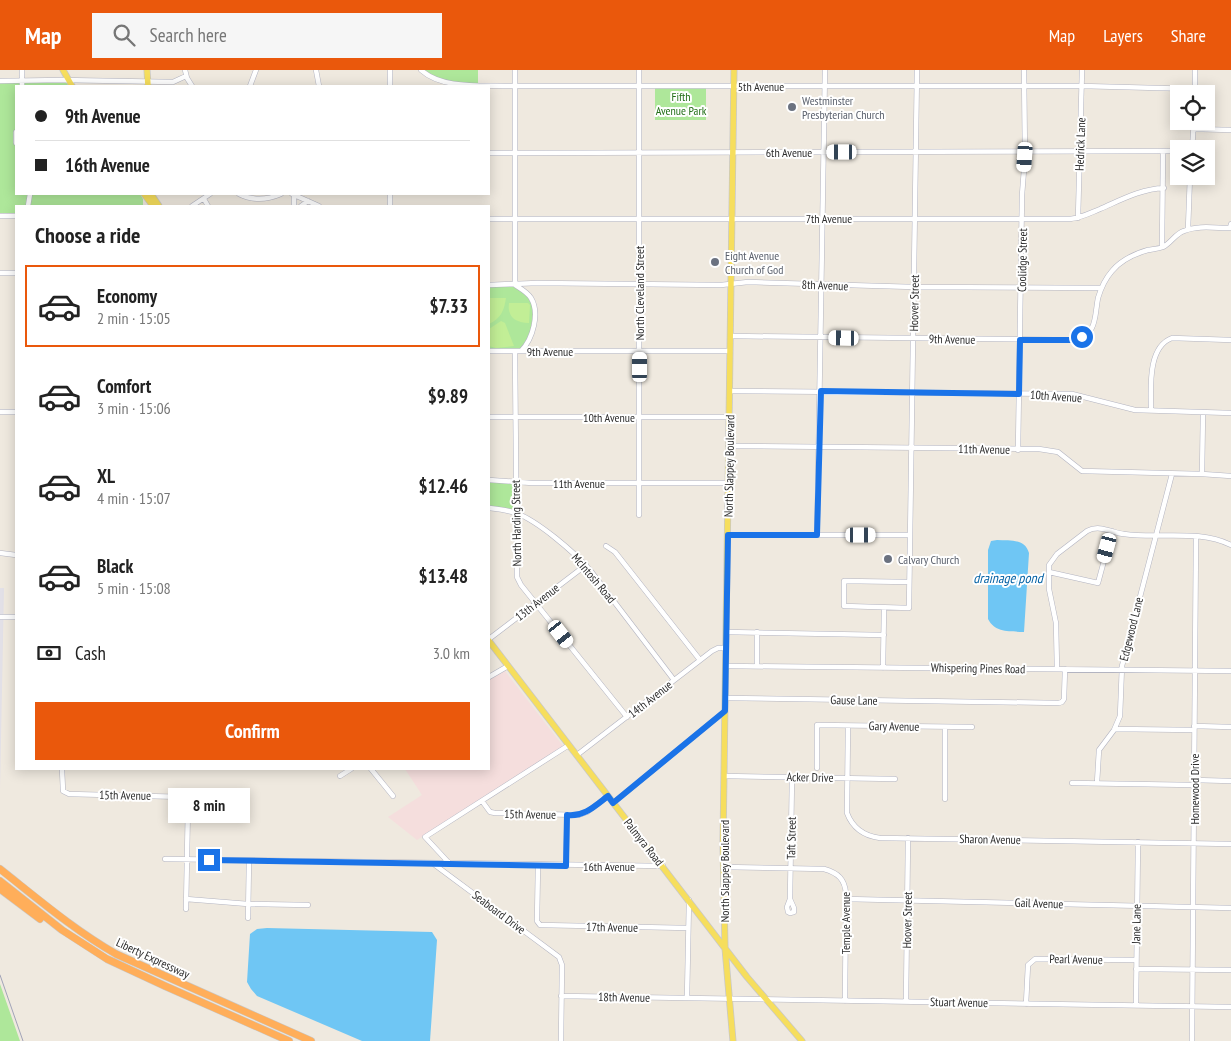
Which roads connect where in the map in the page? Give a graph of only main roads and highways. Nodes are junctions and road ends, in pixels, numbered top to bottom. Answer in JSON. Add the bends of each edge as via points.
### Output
{"nodes":[{"id":1,"x":63,"y":70,"type":"edge"},
{"id":2,"x":147,"y":70,"type":"edge"},
{"id":3,"x":734,"y":70,"type":"edge"},
{"id":4,"x":70,"y":83,"type":"edge"},
{"id":5,"x":148,"y":84,"type":"edge"},
{"id":6,"x":147,"y":195,"type":"edge"},
{"id":7,"x":158,"y":205,"type":"edge"},
{"id":8,"x":490,"y":641,"type":"edge"},
{"id":9,"x":0,"y":869,"type":"edge"},
{"id":10,"x":0,"y":881,"type":"edge"},
{"id":11,"x":0,"y":889,"type":"edge"},
{"id":12,"x":724,"y":921,"type":"junction"},
{"id":13,"x":707,"y":924,"type":"junction"},
{"id":14,"x":725,"y":948,"type":"junction"},
{"id":15,"x":165,"y":986,"type":"junction"},
{"id":16,"x":289,"y":1041,"type":"edge"},
{"id":17,"x":311,"y":1041,"type":"edge"},
{"id":18,"x":733,"y":1041,"type":"edge"},
{"id":19,"x":802,"y":1041,"type":"edge"}],
"edges":[{"from":1,"to":4,"type":"main road"},
{"from":2,"to":5,"type":"main road"},
{"from":3,"to":12,"type":"main road","name":"North Slappey Boulevard"},
{"from":6,"to":7,"type":"main road"},
{"from":8,"to":13,"type":"main road","name":"Palmyra Road"},
{"from":9,"to":17,"type":"highway","name":"Liberty Expressway","via":[[66,922],[116,954]]},
{"from":10,"to":15,"type":"highway","name":"Liberty Expressway","via":[[82,944]]},
{"from":11,"to":15,"type":"highway","via":[[94,956]]},
{"from":12,"to":13,"type":"main road","via":[[715,927]]},
{"from":12,"to":14,"type":"main road","name":"North Slappey Boulevard"},
{"from":13,"to":14,"type":"main road","name":"Palmyra Road"},
{"from":14,"to":18,"type":"main road","name":"North Slappey Boulevard"},
{"from":14,"to":19,"type":"main road","name":"Palmyra Road"},
{"from":15,"to":16,"type":"highway","name":"Liberty Expressway"}]}
